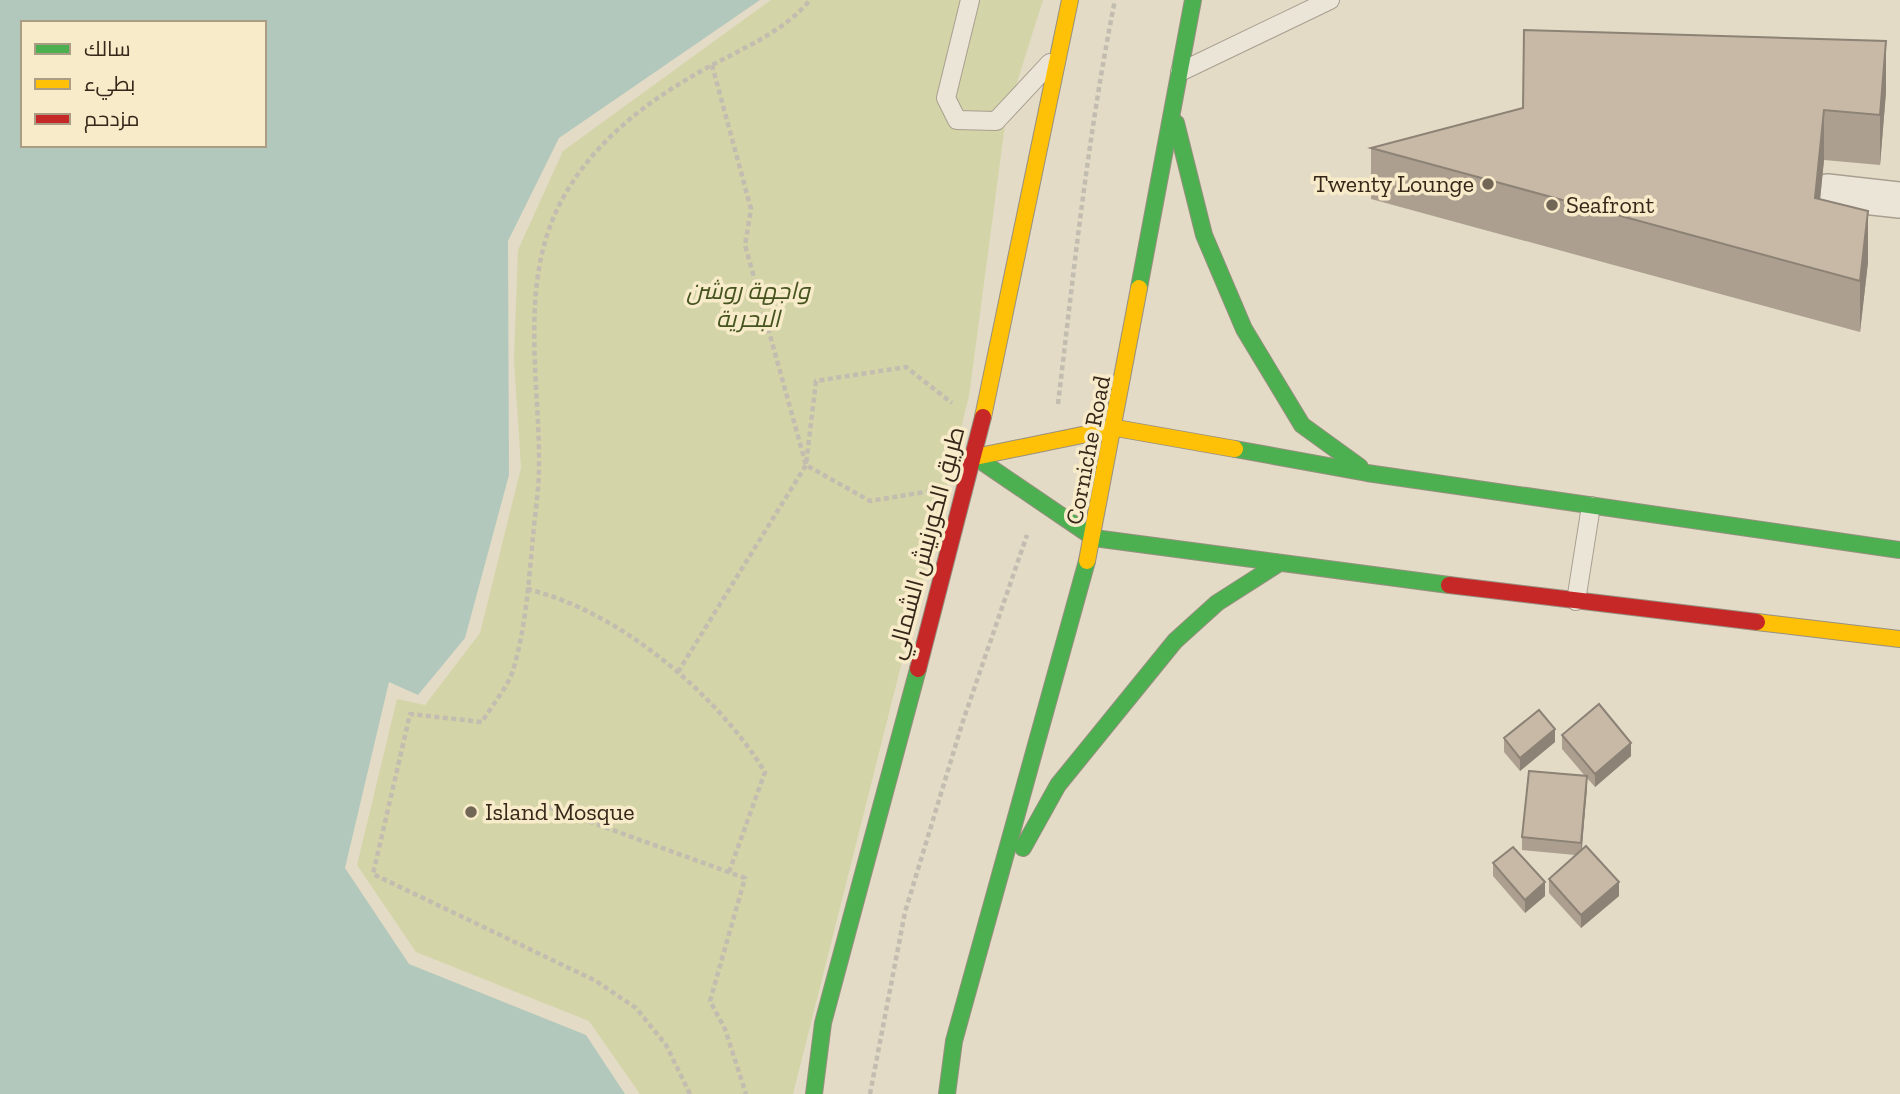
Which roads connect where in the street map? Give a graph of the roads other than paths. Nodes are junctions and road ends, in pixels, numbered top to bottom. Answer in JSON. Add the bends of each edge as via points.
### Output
{"nodes":[{"id":1,"x":970,"y":0,"type":"edge"},
{"id":2,"x":1070,"y":0,"type":"edge"},
{"id":3,"x":1193,"y":0,"type":"edge"},
{"id":4,"x":1329,"y":0,"type":"edge"},
{"id":5,"x":1057,"y":55,"type":"junction"},
{"id":6,"x":1177,"y":74,"type":"junction"},
{"id":7,"x":1172,"y":110,"type":"junction"},
{"id":8,"x":1828,"y":192,"type":"dead end"},
{"id":9,"x":1900,"y":200,"type":"edge"},
{"id":10,"x":1116,"y":428,"type":"junction"},
{"id":11,"x":975,"y":457,"type":"junction"},
{"id":12,"x":1367,"y":473,"type":"junction"},
{"id":13,"x":1591,"y":506,"type":"junction"},
{"id":14,"x":1094,"y":538,"type":"junction"},
{"id":15,"x":1900,"y":550,"type":"edge"},
{"id":16,"x":1278,"y":564,"type":"junction"},
{"id":17,"x":1576,"y":601,"type":"junction"},
{"id":18,"x":1900,"y":639,"type":"edge"},
{"id":19,"x":992,"y":902,"type":"junction"},
{"id":20,"x":814,"y":1094,"type":"edge"},
{"id":21,"x":947,"y":1094,"type":"edge"}],
"edges":[{"from":1,"to":5,"type":"lane","via":[[946,98],[957,120],[996,121]]},
{"from":2,"to":5,"type":"main road","name":"طريق الكورنيش الشمالي"},
{"from":3,"to":6,"type":"main road","name":"Corniche Road"},
{"from":4,"to":6,"type":"lane"},
{"from":5,"to":11,"type":"main road","name":"طريق الكورنيش الشمالي"},
{"from":6,"to":7,"type":"main road","name":"Corniche Road"},
{"from":7,"to":10,"type":"main road","name":"Corniche Road"},
{"from":7,"to":12,"type":"main road","via":[[1204,235],[1244,329],[1302,425]]},
{"from":8,"to":9,"type":"street"},
{"from":10,"to":11,"type":"main road"},
{"from":10,"to":12,"type":"main road"},
{"from":10,"to":14,"type":"main road","name":"Corniche Road"},
{"from":11,"to":14,"type":"main road"},
{"from":11,"to":20,"type":"main road","name":"طريق الكورنيش الشمالي","via":[[824,1023]]},
{"from":12,"to":13,"type":"main road"},
{"from":13,"to":15,"type":"main road"},
{"from":13,"to":17,"type":"lane"},
{"from":14,"to":16,"type":"main road"},
{"from":14,"to":19,"type":"main road","name":"Corniche Road"},
{"from":16,"to":17,"type":"main road"},
{"from":16,"to":19,"type":"main road","via":[[1217,603],[1175,641],[1058,785]]},
{"from":17,"to":18,"type":"main road"},
{"from":19,"to":21,"type":"main road","via":[[954,1041]]}]}
